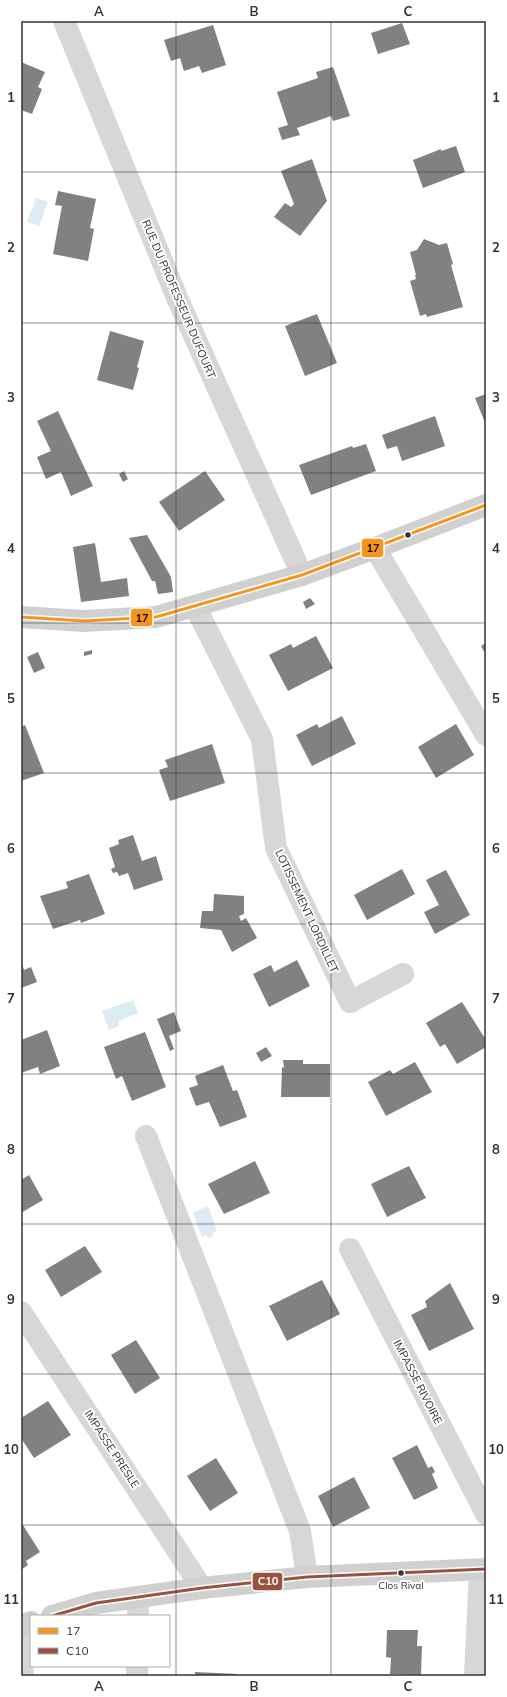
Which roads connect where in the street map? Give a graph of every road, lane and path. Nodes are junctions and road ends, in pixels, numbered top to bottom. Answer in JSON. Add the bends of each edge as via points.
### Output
{"nodes":[{"id":1,"x":64,"y":21,"type":"edge"},
{"id":2,"x":486,"y":505,"type":"edge"},
{"id":3,"x":376,"y":548,"type":"junction"},
{"id":4,"x":302,"y":574,"type":"junction"},
{"id":5,"x":195,"y":606,"type":"junction"},
{"id":6,"x":21,"y":617,"type":"edge"},
{"id":7,"x":486,"y":735,"type":"edge"},
{"id":8,"x":403,"y":974,"type":"dead end"},
{"id":9,"x":146,"y":1136,"type":"dead end"},
{"id":10,"x":350,"y":1249,"type":"dead end"},
{"id":11,"x":21,"y":1312,"type":"edge"},
{"id":12,"x":486,"y":1514,"type":"edge"},
{"id":13,"x":483,"y":1570,"type":"edge"},
{"id":14,"x":306,"y":1577,"type":"junction"},
{"id":15,"x":202,"y":1588,"type":"junction"},
{"id":16,"x":138,"y":1606,"type":"edge"},
{"id":17,"x":55,"y":1615,"type":"edge"},
{"id":18,"x":25,"y":1625,"type":"edge"},
{"id":19,"x":27,"y":1676,"type":"edge"},
{"id":20,"x":475,"y":1676,"type":"edge"}],
"edges":[{"from":1,"to":4,"type":"street","name":"RUE DU PROFESSEUR DUFOURT","via":[[178,300]]},
{"from":2,"to":3,"type":"street"},
{"from":3,"to":4,"type":"street"},
{"from":3,"to":7,"type":"street"},
{"from":4,"to":5,"type":"street"},
{"from":5,"to":6,"type":"street","via":[[156,617],[84,621]]},
{"from":5,"to":8,"type":"street","name":"LOTISSEMENT LORDILLET","via":[[262,739],[276,848],[350,1002]]},
{"from":9,"to":14,"type":"street","via":[[300,1531]]},
{"from":10,"to":12,"type":"street","name":"IMPASSE RIVOIRE"},
{"from":11,"to":15,"type":"street","name":"IMPASSE PRESLE"},
{"from":13,"to":14,"type":"street"},
{"from":13,"to":20,"type":"street"},
{"from":14,"to":15,"type":"street"},
{"from":15,"to":16,"type":"street"},
{"from":16,"to":17,"type":"street","via":[[96,1603]]},
{"from":18,"to":19,"type":"lane"}]}
